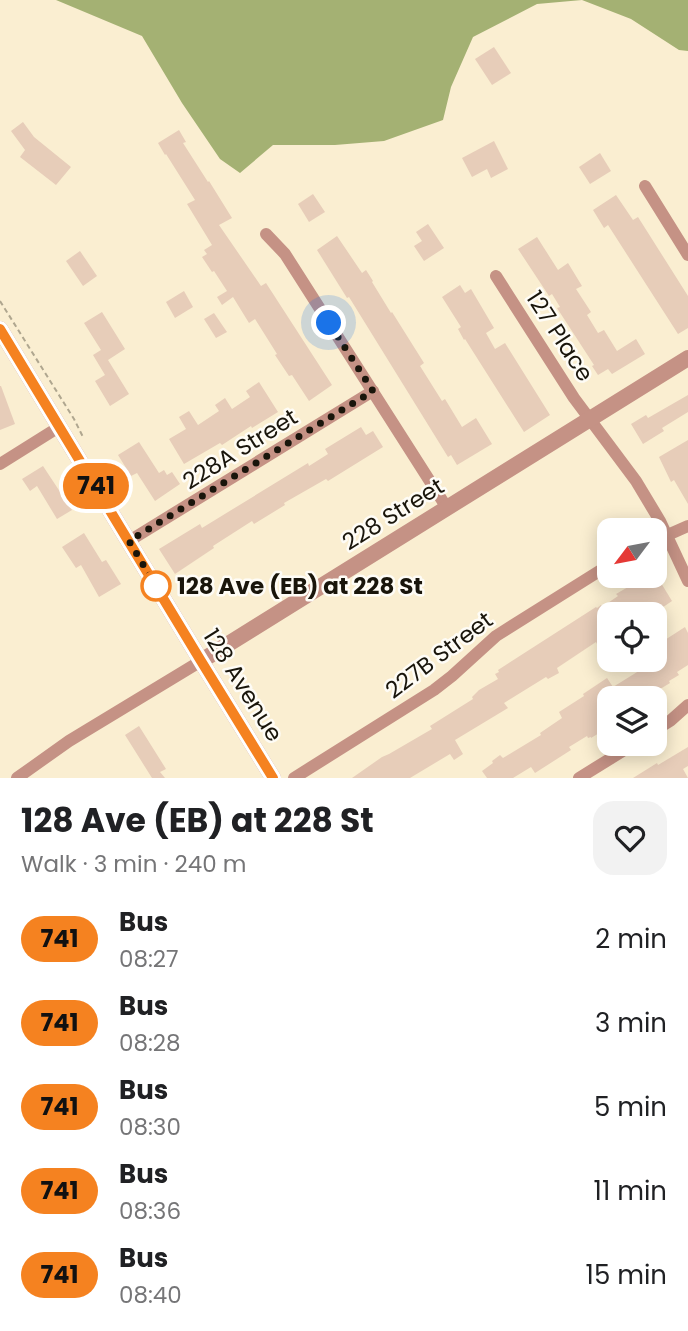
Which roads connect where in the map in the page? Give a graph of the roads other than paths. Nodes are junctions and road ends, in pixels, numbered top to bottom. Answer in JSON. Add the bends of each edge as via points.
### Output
{"nodes":[{"id":1,"x":645,"y":186,"type":"dead end"},
{"id":2,"x":267,"y":234,"type":"dead end"},
{"id":3,"x":688,"y":254,"type":"edge"},
{"id":4,"x":496,"y":276,"type":"dead end"},
{"id":5,"x":0,"y":329,"type":"edge"},
{"id":6,"x":688,"y":358,"type":"edge"},
{"id":7,"x":373,"y":391,"type":"junction"},
{"id":8,"x":591,"y":418,"type":"junction"},
{"id":9,"x":59,"y":427,"type":"junction"},
{"id":10,"x":0,"y":464,"type":"edge"},
{"id":11,"x":447,"y":508,"type":"junction"},
{"id":12,"x":659,"y":518,"type":"edge"},
{"id":13,"x":688,"y":526,"type":"edge"},
{"id":14,"x":667,"y":535,"type":"edge"},
{"id":15,"x":129,"y":541,"type":"junction"},
{"id":16,"x":667,"y":549,"type":"edge"},
{"id":17,"x":597,"y":573,"type":"edge"},
{"id":18,"x":688,"y":581,"type":"edge"},
{"id":19,"x":201,"y":661,"type":"junction"},
{"id":20,"x":688,"y":705,"type":"edge"},
{"id":21,"x":667,"y":723,"type":"edge"},
{"id":22,"x":615,"y":756,"type":"edge"},
{"id":23,"x":17,"y":778,"type":"edge"},
{"id":24,"x":273,"y":778,"type":"edge"},
{"id":25,"x":294,"y":778,"type":"edge"},
{"id":26,"x":579,"y":778,"type":"edge"}],
"edges":[{"from":1,"to":3,"type":"street"},
{"from":2,"to":7,"type":"street","via":[[285,254]]},
{"from":4,"to":8,"type":"street","name":"127 Place"},
{"from":5,"to":9,"type":"street","name":"128 Avenue"},
{"from":6,"to":8,"type":"street","name":"228 Street"},
{"from":7,"to":11,"type":"street"},
{"from":7,"to":15,"type":"street","name":"228A Street"},
{"from":8,"to":11,"type":"street","name":"228 Street"},
{"from":8,"to":12,"type":"street","name":"127 Place"},
{"from":9,"to":10,"type":"street"},
{"from":9,"to":15,"type":"street","name":"128 Avenue"},
{"from":11,"to":19,"type":"street","name":"228 Street"},
{"from":13,"to":14,"type":"street"},
{"from":15,"to":19,"type":"street","name":"128 Avenue"},
{"from":16,"to":18,"type":"street","name":"127 Place"},
{"from":17,"to":25,"type":"street","name":"227B Street","via":[[496,636],[435,690]]},
{"from":19,"to":23,"type":"street","name":"228 Street"},
{"from":19,"to":24,"type":"street","name":"128 Avenue"},
{"from":20,"to":21,"type":"street"},
{"from":22,"to":26,"type":"street"}]}
